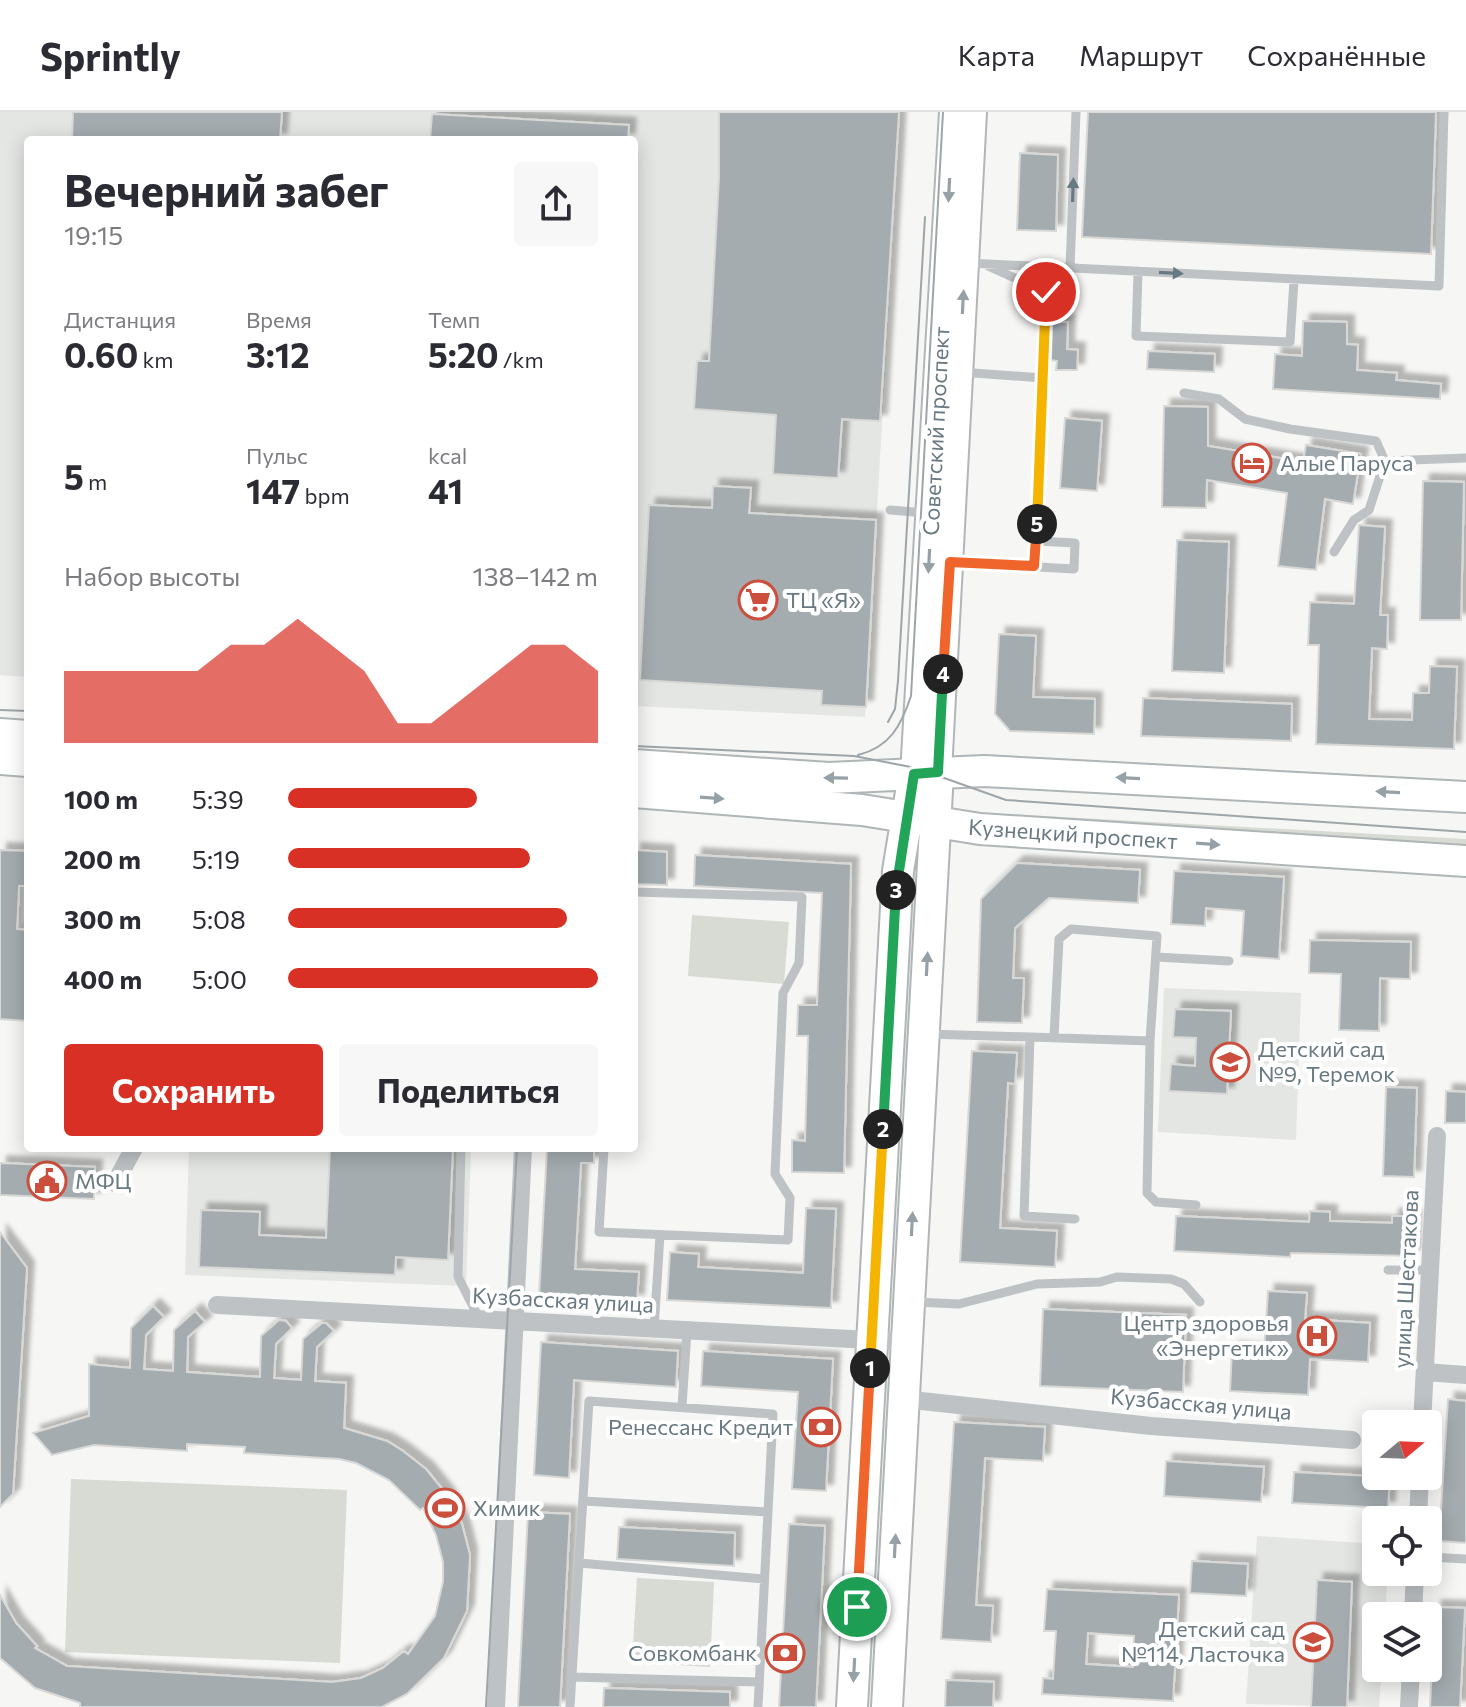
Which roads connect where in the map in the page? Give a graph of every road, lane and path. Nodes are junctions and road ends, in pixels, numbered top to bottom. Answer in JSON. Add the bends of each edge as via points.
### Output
{"nodes":[{"id":1,"x":953,"y":112,"type":"edge"},
{"id":2,"x":973,"y":112,"type":"edge"},
{"id":3,"x":1076,"y":112,"type":"edge"},
{"id":4,"x":1444,"y":112,"type":"edge"},
{"id":5,"x":973,"y":263,"type":"junction"},
{"id":6,"x":1070,"y":268,"type":"junction"},
{"id":7,"x":1138,"y":271,"type":"junction"},
{"id":8,"x":1294,"y":280,"type":"junction"},
{"id":9,"x":960,"y":372,"type":"junction"},
{"id":10,"x":1043,"y":378,"type":"junction"},
{"id":11,"x":1184,"y":393,"type":"dead end"},
{"id":12,"x":1466,"y":458,"type":"edge"},
{"id":13,"x":1385,"y":461,"type":"junction"},
{"id":14,"x":890,"y":510,"type":"dead end"},
{"id":15,"x":931,"y":513,"type":"junction"},
{"id":16,"x":1036,"y":541,"type":"junction"},
{"id":17,"x":1334,"y":552,"type":"dead end"},
{"id":18,"x":950,"y":562,"type":"junction"},
{"id":19,"x":1034,"y":566,"type":"junction"},
{"id":20,"x":0,"y":734,"type":"edge"},
{"id":21,"x":24,"y":736,"type":"edge"},
{"id":22,"x":0,"y":759,"type":"edge"},
{"id":23,"x":24,"y":761,"type":"edge"},
{"id":24,"x":638,"y":765,"type":"edge"},
{"id":25,"x":926,"y":773,"type":"junction"},
{"id":26,"x":638,"y":792,"type":"edge"},
{"id":27,"x":1466,"y":797,"type":"edge"},
{"id":28,"x":921,"y":818,"type":"junction"},
{"id":29,"x":1466,"y":861,"type":"edge"},
{"id":30,"x":638,"y":892,"type":"edge"},
{"id":31,"x":1156,"y":957,"type":"junction"},
{"id":32,"x":1229,"y":961,"type":"dead end"},
{"id":33,"x":923,"y":1034,"type":"junction"},
{"id":34,"x":1030,"y":1037,"type":"junction"},
{"id":35,"x":1054,"y":1037,"type":"junction"},
{"id":36,"x":1150,"y":1041,"type":"junction"},
{"id":37,"x":1437,"y":1136,"type":"dead end"},
{"id":38,"x":132,"y":1152,"type":"edge"},
{"id":39,"x":461,"y":1152,"type":"edge"},
{"id":40,"x":523,"y":1152,"type":"edge"},
{"id":41,"x":604,"y":1152,"type":"edge"},
{"id":42,"x":115,"y":1183,"type":"dead end"},
{"id":43,"x":1196,"y":1205,"type":"dead end"},
{"id":44,"x":1075,"y":1219,"type":"dead end"},
{"id":45,"x":660,"y":1235,"type":"junction"},
{"id":46,"x":1388,"y":1270,"type":"dead end"},
{"id":47,"x":1430,"y":1270,"type":"junction"},
{"id":48,"x":908,"y":1302,"type":"junction"},
{"id":49,"x":1200,"y":1302,"type":"dead end"},
{"id":50,"x":217,"y":1305,"type":"dead end"},
{"id":51,"x":480,"y":1320,"type":"junction"},
{"id":52,"x":515,"y":1321,"type":"junction"},
{"id":53,"x":654,"y":1329,"type":"junction"},
{"id":54,"x":687,"y":1331,"type":"junction"},
{"id":55,"x":872,"y":1341,"type":"junction"},
{"id":56,"x":906,"y":1342,"type":"junction"},
{"id":57,"x":1425,"y":1372,"type":"junction"},
{"id":58,"x":1466,"y":1375,"type":"edge"},
{"id":59,"x":903,"y":1399,"type":"junction"},
{"id":60,"x":682,"y":1406,"type":"junction"},
{"id":61,"x":1423,"y":1410,"type":"edge"},
{"id":62,"x":1352,"y":1440,"type":"dead end"},
{"id":63,"x":584,"y":1501,"type":"junction"},
{"id":64,"x":768,"y":1512,"type":"junction"},
{"id":65,"x":1442,"y":1558,"type":"edge"},
{"id":66,"x":1466,"y":1559,"type":"edge"},
{"id":67,"x":579,"y":1563,"type":"junction"},
{"id":68,"x":764,"y":1579,"type":"junction"},
{"id":69,"x":572,"y":1677,"type":"junction"},
{"id":70,"x":759,"y":1682,"type":"junction"},
{"id":71,"x":1410,"y":1682,"type":"edge"},
{"id":72,"x":496,"y":1707,"type":"edge"},
{"id":73,"x":570,"y":1707,"type":"edge"},
{"id":74,"x":758,"y":1707,"type":"edge"},
{"id":75,"x":852,"y":1707,"type":"edge"},
{"id":76,"x":887,"y":1707,"type":"edge"},
{"id":77,"x":1409,"y":1707,"type":"edge"}],
"edges":[{"from":1,"to":15,"type":"main road","name":"Советский проспект","one_way":true},
{"from":2,"to":5,"type":"main road","name":"Советский проспект"},
{"from":6,"to":3,"type":"lane","one_way":true},
{"from":4,"to":8,"type":"lane","via":[[1439,286]]},
{"from":5,"to":6,"type":"lane"},
{"from":9,"to":5,"type":"main road","name":"Советский проспект","one_way":true},
{"from":5,"to":10,"type":"lane","via":[[1046,292]]},
{"from":6,"to":7,"type":"lane"},
{"from":7,"to":8,"type":"lane","one_way":true},
{"from":7,"to":8,"type":"lane","via":[[1136,336],[1290,342]]},
{"from":9,"to":10,"type":"lane"},
{"from":9,"to":18,"type":"main road","name":"Советский проспект"},
{"from":10,"to":16,"type":"lane"},
{"from":11,"to":13,"type":"lane","via":[[1219,399],[1245,419],[1376,441]]},
{"from":12,"to":13,"type":"lane"},
{"from":13,"to":17,"type":"lane","via":[[1369,510],[1354,520]]},
{"from":14,"to":15,"type":"lane"},
{"from":15,"to":25,"type":"main road","name":"Советский проспект","one_way":true},
{"from":16,"to":19,"type":"lane"},
{"from":16,"to":19,"type":"lane","via":[[1075,543],[1074,569]]},
{"from":18,"to":19,"type":"lane"},
{"from":18,"to":25,"type":"main road","name":"Советский проспект"},
{"from":20,"to":21,"type":"main road"},
{"from":22,"to":23,"type":"main road"},
{"from":25,"to":24,"type":"main road","one_way":true,"via":[[829,778]]},
{"from":27,"to":25,"type":"main road","one_way":true},
{"from":25,"to":28,"type":"main road","name":"Советский проспект"},
{"from":26,"to":28,"type":"main road","name":"Кузнецкий проспект","one_way":true},
{"from":28,"to":29,"type":"main road","name":"Кузнецкий проспект","one_way":true,"via":[[980,829]]},
{"from":33,"to":28,"type":"main road","name":"Советский проспект","one_way":true},
{"from":28,"to":55,"type":"main road","name":"Советский проспект","via":[[898,871]]},
{"from":30,"to":45,"type":"lane","via":[[802,897],[799,963],[783,993],[777,1114],[775,1174],[790,1198],[788,1240]]},
{"from":31,"to":32,"type":"lane"},
{"from":31,"to":35,"type":"lane","via":[[1157,936],[1071,929],[1059,939]]},
{"from":31,"to":36,"type":"lane"},
{"from":33,"to":34,"type":"lane"},
{"from":48,"to":33,"type":"main road","name":"Советский проспект","one_way":true},
{"from":34,"to":35,"type":"lane"},
{"from":34,"to":44,"type":"lane","via":[[1024,1216]]},
{"from":35,"to":36,"type":"lane"},
{"from":36,"to":43,"type":"lane","via":[[1147,1193],[1156,1202]]},
{"from":37,"to":47,"type":"street","name":"улица Шестакова"},
{"from":38,"to":42,"type":"street"},
{"from":39,"to":51,"type":"lane","via":[[458,1277]]},
{"from":40,"to":52,"type":"street"},
{"from":41,"to":45,"type":"lane","via":[[599,1232]]},
{"from":45,"to":53,"type":"lane"},
{"from":46,"to":47,"type":"lane"},
{"from":47,"to":57,"type":"street","name":"улица Шестакова"},
{"from":48,"to":49,"type":"lane","via":[[959,1304],[1037,1284],[1117,1277],[1171,1279],[1184,1284]]},
{"from":48,"to":56,"type":"main road","name":"Советский проспект"},
{"from":50,"to":51,"type":"street","name":"Кузбасская улица"},
{"from":51,"to":52,"type":"street","name":"Кузбасская улица"},
{"from":52,"to":53,"type":"street","name":"Кузбасская улица"},
{"from":52,"to":72,"type":"street"},
{"from":53,"to":54,"type":"street","name":"Кузбасская улица"},
{"from":54,"to":55,"type":"street","name":"Кузбасская улица"},
{"from":54,"to":60,"type":"lane"},
{"from":55,"to":56,"type":"street","name":"Кузбасская улица"},
{"from":55,"to":75,"type":"main road","name":"Советский проспект","one_way":true},
{"from":56,"to":59,"type":"main road","name":"Советский проспект"},
{"from":57,"to":58,"type":"street"},
{"from":57,"to":61,"type":"street","name":"улица Шестакова"},
{"from":59,"to":62,"type":"street","name":"Кузбасская улица","via":[[1151,1426]]},
{"from":76,"to":59,"type":"main road","name":"Советский проспект","one_way":true},
{"from":60,"to":63,"type":"lane","via":[[589,1401]]},
{"from":60,"to":64,"type":"lane","via":[[773,1414]]},
{"from":63,"to":64,"type":"lane"},
{"from":63,"to":67,"type":"lane"},
{"from":64,"to":68,"type":"lane"},
{"from":65,"to":66,"type":"lane"},
{"from":67,"to":68,"type":"lane"},
{"from":67,"to":69,"type":"lane"},
{"from":68,"to":70,"type":"lane"},
{"from":69,"to":70,"type":"lane"},
{"from":69,"to":73,"type":"lane"},
{"from":70,"to":74,"type":"lane"},
{"from":71,"to":77,"type":"street"}]}
